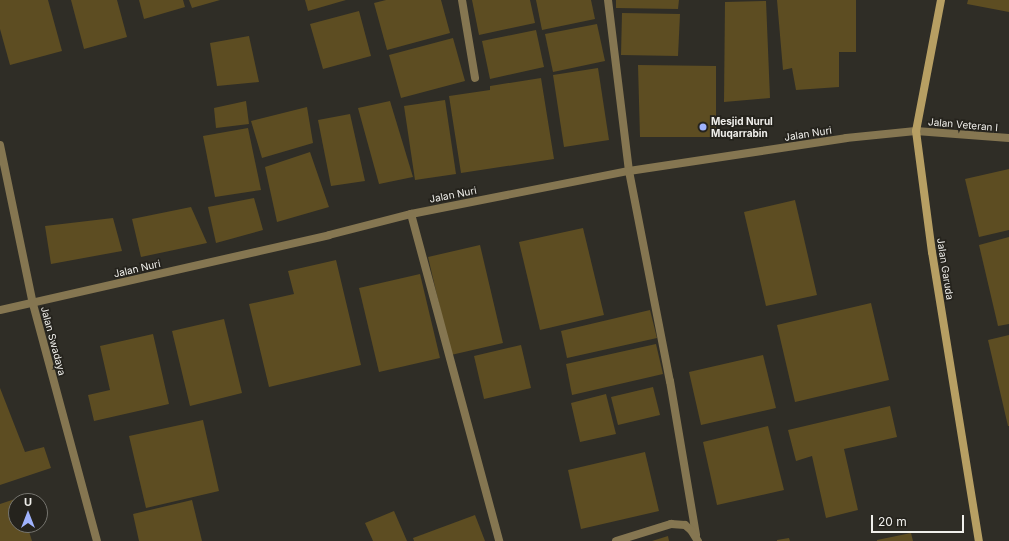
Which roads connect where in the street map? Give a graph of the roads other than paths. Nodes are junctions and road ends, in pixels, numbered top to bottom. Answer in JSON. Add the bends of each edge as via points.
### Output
{"nodes":[{"id":1,"x":462,"y":0,"type":"edge"},
{"id":2,"x":608,"y":0,"type":"edge"},
{"id":3,"x":941,"y":0,"type":"edge"},
{"id":4,"x":475,"y":78,"type":"dead end"},
{"id":5,"x":916,"y":131,"type":"junction"},
{"id":6,"x":1009,"y":138,"type":"edge"},
{"id":7,"x":0,"y":145,"type":"edge"},
{"id":8,"x":629,"y":171,"type":"junction"},
{"id":9,"x":411,"y":214,"type":"junction"},
{"id":10,"x":33,"y":304,"type":"junction"},
{"id":11,"x":0,"y":310,"type":"edge"},
{"id":12,"x":697,"y":538,"type":"edge"},
{"id":13,"x":97,"y":541,"type":"edge"},
{"id":14,"x":499,"y":541,"type":"edge"},
{"id":15,"x":616,"y":541,"type":"edge"},
{"id":16,"x":979,"y":541,"type":"edge"}],
"edges":[{"from":1,"to":4,"type":"street"},
{"from":2,"to":8,"type":"street"},
{"from":3,"to":5,"type":"street","name":"Jalan Garuda"},
{"from":5,"to":6,"type":"street","name":"Jalan Veteran I"},
{"from":5,"to":8,"type":"street","name":"Jalan Nuri","via":[[846,138]]},
{"from":5,"to":16,"type":"street","name":"Jalan Garuda","via":[[932,252]]},
{"from":7,"to":10,"type":"street","name":"Jalan Swadaya"},
{"from":8,"to":9,"type":"street","name":"Jalan Nuri"},
{"from":8,"to":12,"type":"street","via":[[670,381]]},
{"from":9,"to":10,"type":"street","name":"Jalan Nuri"},
{"from":9,"to":14,"type":"street"},
{"from":10,"to":11,"type":"street","name":"Jalan Nuri"},
{"from":10,"to":13,"type":"street","name":"Jalan Swadaya"},
{"from":12,"to":15,"type":"street","via":[[685,525],[671,524]]}]}
